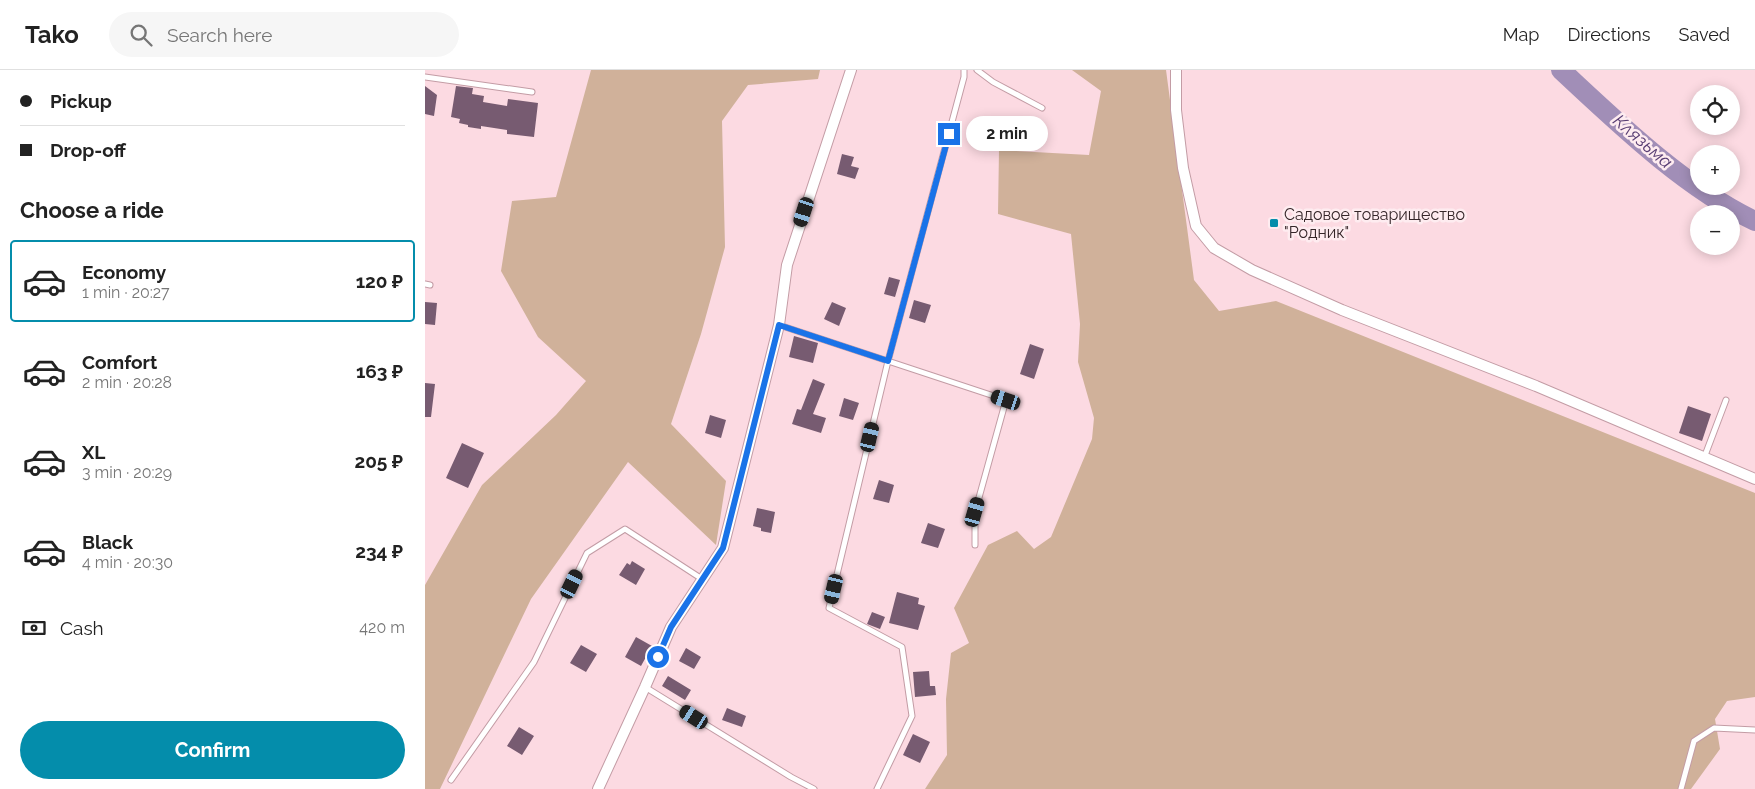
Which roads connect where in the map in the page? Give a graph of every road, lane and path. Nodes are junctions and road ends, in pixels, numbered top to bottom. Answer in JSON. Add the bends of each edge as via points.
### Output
{"nodes":[{"id":1,"x":851,"y":70,"type":"edge"},
{"id":2,"x":965,"y":70,"type":"edge"},
{"id":3,"x":977,"y":70,"type":"edge"},
{"id":4,"x":1176,"y":70,"type":"edge"},
{"id":5,"x":425,"y":77,"type":"edge"},
{"id":6,"x":532,"y":92,"type":"dead end"},
{"id":7,"x":1042,"y":108,"type":"dead end"},
{"id":8,"x":779,"y":325,"type":"junction"},
{"id":9,"x":888,"y":361,"type":"junction"},
{"id":10,"x":1726,"y":400,"type":"dead end"},
{"id":11,"x":1705,"y":458,"type":"junction"},
{"id":12,"x":1755,"y":479,"type":"edge"},
{"id":13,"x":975,"y":545,"type":"dead end"},
{"id":14,"x":702,"y":579,"type":"junction"},
{"id":15,"x":645,"y":687,"type":"junction"},
{"id":16,"x":1755,"y":730,"type":"edge"},
{"id":17,"x":451,"y":780,"type":"dead end"},
{"id":18,"x":598,"y":789,"type":"edge"},
{"id":19,"x":814,"y":789,"type":"edge"},
{"id":20,"x":877,"y":789,"type":"edge"},
{"id":21,"x":1681,"y":789,"type":"edge"}],
"edges":[{"from":1,"to":8,"type":"street","via":[[787,265]]},
{"from":2,"to":9,"type":"lane"},
{"from":3,"to":7,"type":"lane"},
{"from":4,"to":11,"type":"street","via":[[1176,110],[1183,168],[1196,226],[1214,248],[1252,270],[1342,310],[1536,386]]},
{"from":5,"to":6,"type":"lane"},
{"from":8,"to":9,"type":"lane"},
{"from":8,"to":14,"type":"street","via":[[723,548]]},
{"from":9,"to":13,"type":"lane","via":[[1006,400],[975,512]]},
{"from":9,"to":20,"type":"lane","via":[[829,608],[902,647],[912,716]]},
{"from":10,"to":11,"type":"lane"},
{"from":11,"to":12,"type":"street"},
{"from":14,"to":15,"type":"street","via":[[671,627]]},
{"from":14,"to":17,"type":"lane","via":[[625,529],[587,553],[534,662]]},
{"from":15,"to":18,"type":"street"},
{"from":15,"to":19,"type":"lane"},
{"from":16,"to":21,"type":"lane","via":[[1714,728],[1694,741]]}]}
